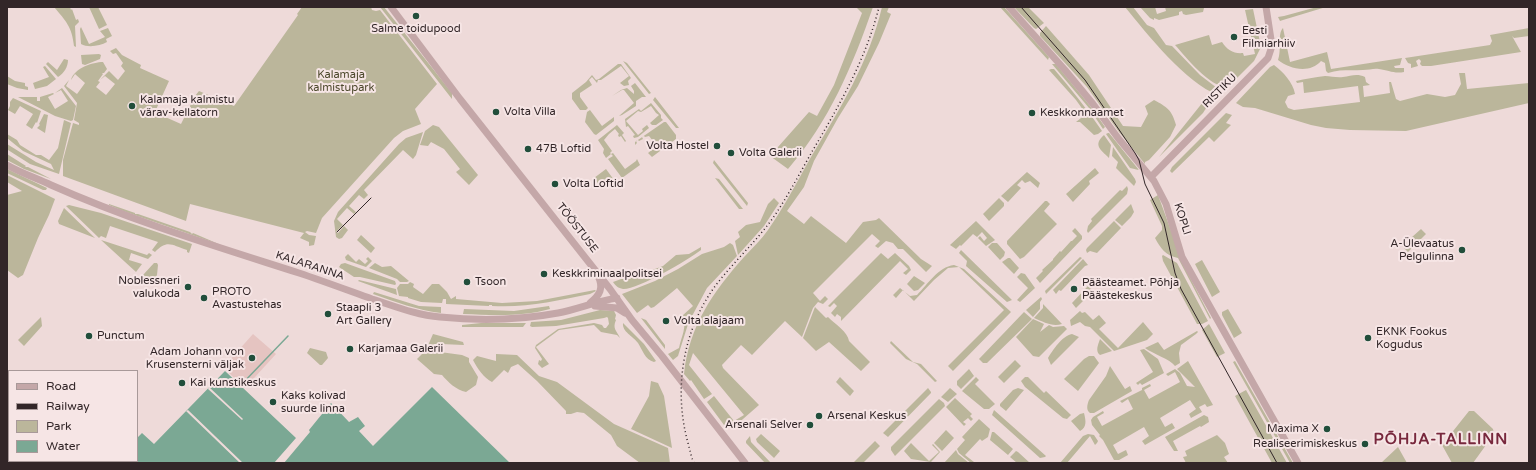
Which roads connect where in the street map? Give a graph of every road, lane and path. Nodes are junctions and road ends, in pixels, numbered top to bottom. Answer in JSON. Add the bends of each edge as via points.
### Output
{"nodes":[{"id":1,"x":390,"y":7,"type":"edge"},
{"id":2,"x":1009,"y":7,"type":"edge"},
{"id":3,"x":1266,"y":7,"type":"edge"},
{"id":4,"x":7,"y":165,"type":"edge"},
{"id":5,"x":1151,"y":177,"type":"junction"},
{"id":6,"x":594,"y":268,"type":"junction"},
{"id":7,"x":617,"y":298,"type":"junction"},
{"id":8,"x":587,"y":306,"type":"junction"},
{"id":9,"x":627,"y":314,"type":"junction"},
{"id":10,"x":745,"y":463,"type":"edge"},
{"id":11,"x":1298,"y":463,"type":"edge"}],
"edges":[{"from":1,"to":6,"type":"street","name":"TÖÖSTUSE"},
{"from":2,"to":5,"type":"street","name":"KOPLI","via":[[1066,70]]},
{"from":3,"to":5,"type":"street","name":"RISTIKU","via":[[1272,46],[1268,58]]},
{"from":4,"to":8,"type":"street","name":"KALARANNA","via":[[111,210],[396,307],[438,317],[461,318],[527,317]]},
{"from":5,"to":11,"type":"street","name":"KOPLI","via":[[1166,204],[1182,257]]},
{"from":6,"to":7,"type":"street","name":"TÖÖSTUSE"},
{"from":6,"to":8,"type":"street","via":[[601,289],[599,295]]},
{"from":7,"to":8,"type":"street","name":"KALARANNA"},
{"from":7,"to":9,"type":"street","name":"TÖÖSTUSE"},
{"from":8,"to":9,"type":"street","via":[[617,308]]},
{"from":9,"to":10,"type":"street","name":"TÖÖSTUSE"}]}
